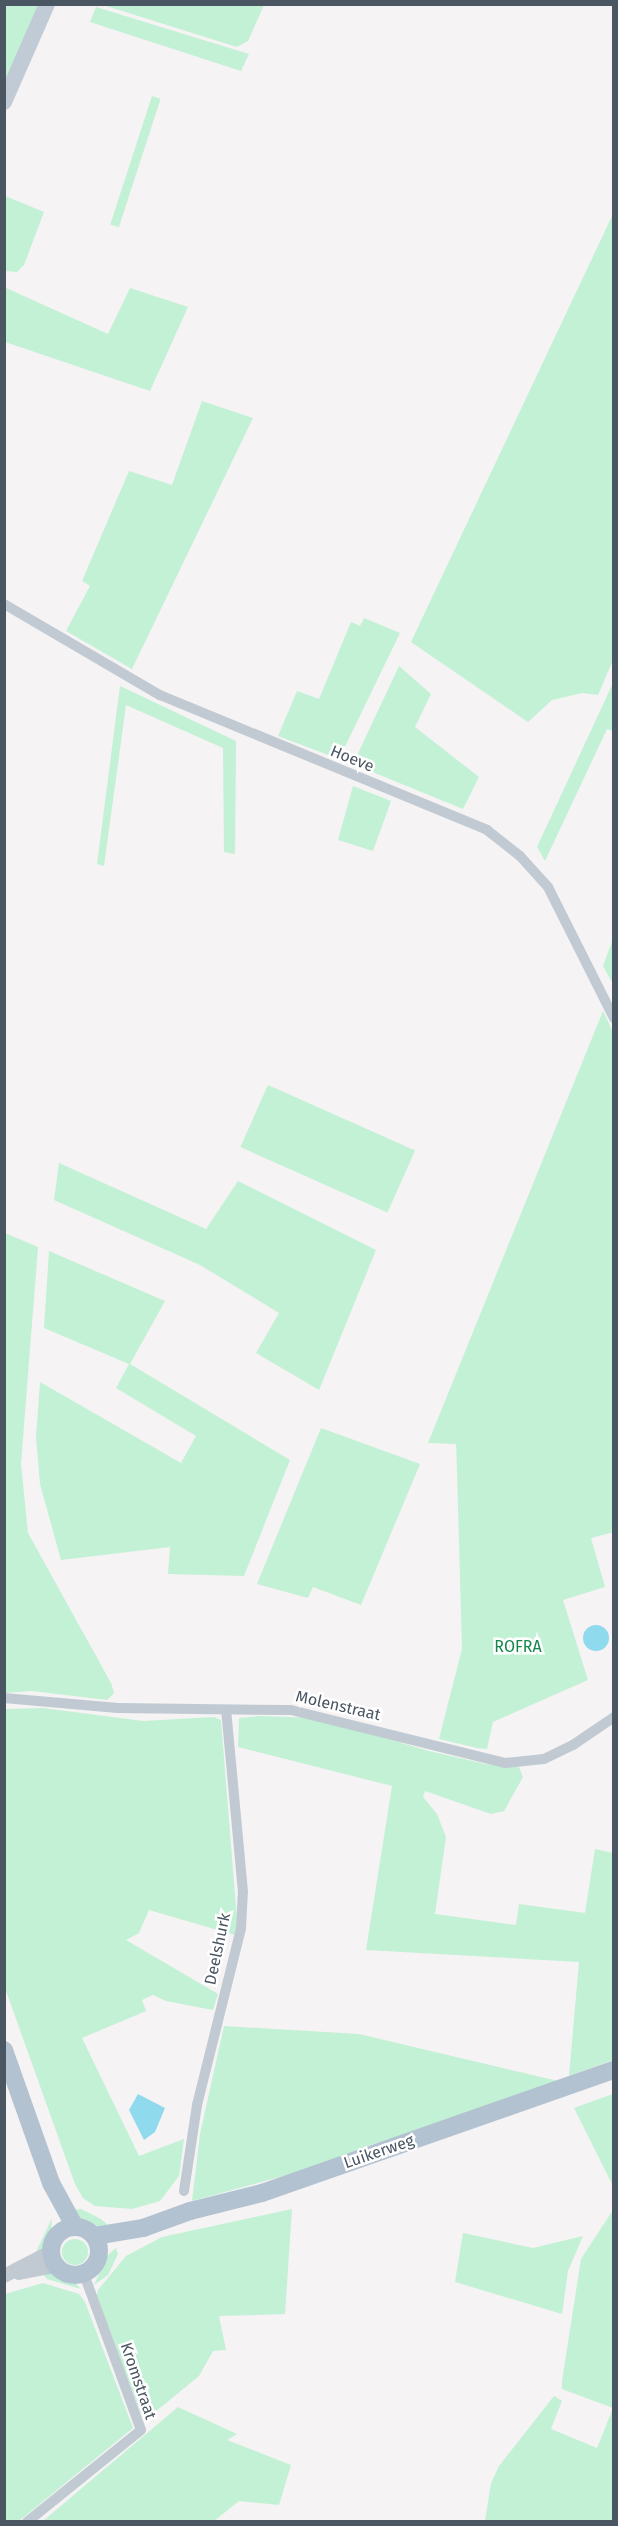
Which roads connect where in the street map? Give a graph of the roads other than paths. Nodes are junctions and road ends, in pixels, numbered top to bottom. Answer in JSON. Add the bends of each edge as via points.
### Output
{"nodes":[{"id":1,"x":47,"y":4,"type":"edge"},
{"id":2,"x":4,"y":102,"type":"edge"},
{"id":3,"x":4,"y":604,"type":"edge"},
{"id":4,"x":614,"y":1018,"type":"edge"},
{"id":5,"x":4,"y":1698,"type":"edge"},
{"id":6,"x":226,"y":1710,"type":"junction"},
{"id":7,"x":614,"y":1717,"type":"edge"},
{"id":8,"x":4,"y":2050,"type":"edge"},
{"id":9,"x":614,"y":2070,"type":"edge"},
{"id":10,"x":184,"y":2191,"type":"dead end"},
{"id":11,"x":67,"y":2229,"type":"junction"},
{"id":12,"x":97,"y":2243,"type":"junction"},
{"id":13,"x":53,"y":2259,"type":"junction"},
{"id":14,"x":84,"y":2274,"type":"junction"},
{"id":15,"x":6,"y":2276,"type":"edge"},
{"id":16,"x":27,"y":2522,"type":"edge"}],
"edges":[{"from":1,"to":2,"type":"main road"},
{"from":3,"to":4,"type":"street","name":"Hoeve","via":[[160,695],[487,830],[530,865],[548,887]]},
{"from":5,"to":6,"type":"street","name":"Molenstraat","via":[[118,1708]]},
{"from":6,"to":7,"type":"street","name":"Molenstraat","via":[[291,1710],[326,1715],[484,1761],[505,1763],[544,1758],[573,1746]]},
{"from":6,"to":10,"type":"street","name":"Deelshurk","via":[[243,1892],[241,1928],[197,2105]]},
{"from":8,"to":11,"type":"main road"},
{"from":9,"to":12,"type":"main road","name":"Luikerweg","via":[[262,2193]]},
{"from":11,"to":12,"type":"main road"},
{"from":11,"to":13,"type":"main road"},
{"from":12,"to":14,"type":"main road","via":[[96,2265]]},
{"from":13,"to":14,"type":"main road","via":[[69,2275]]},
{"from":13,"to":15,"type":"street"},
{"from":14,"to":16,"type":"street","name":"Kromstraat","via":[[141,2430]]}]}
